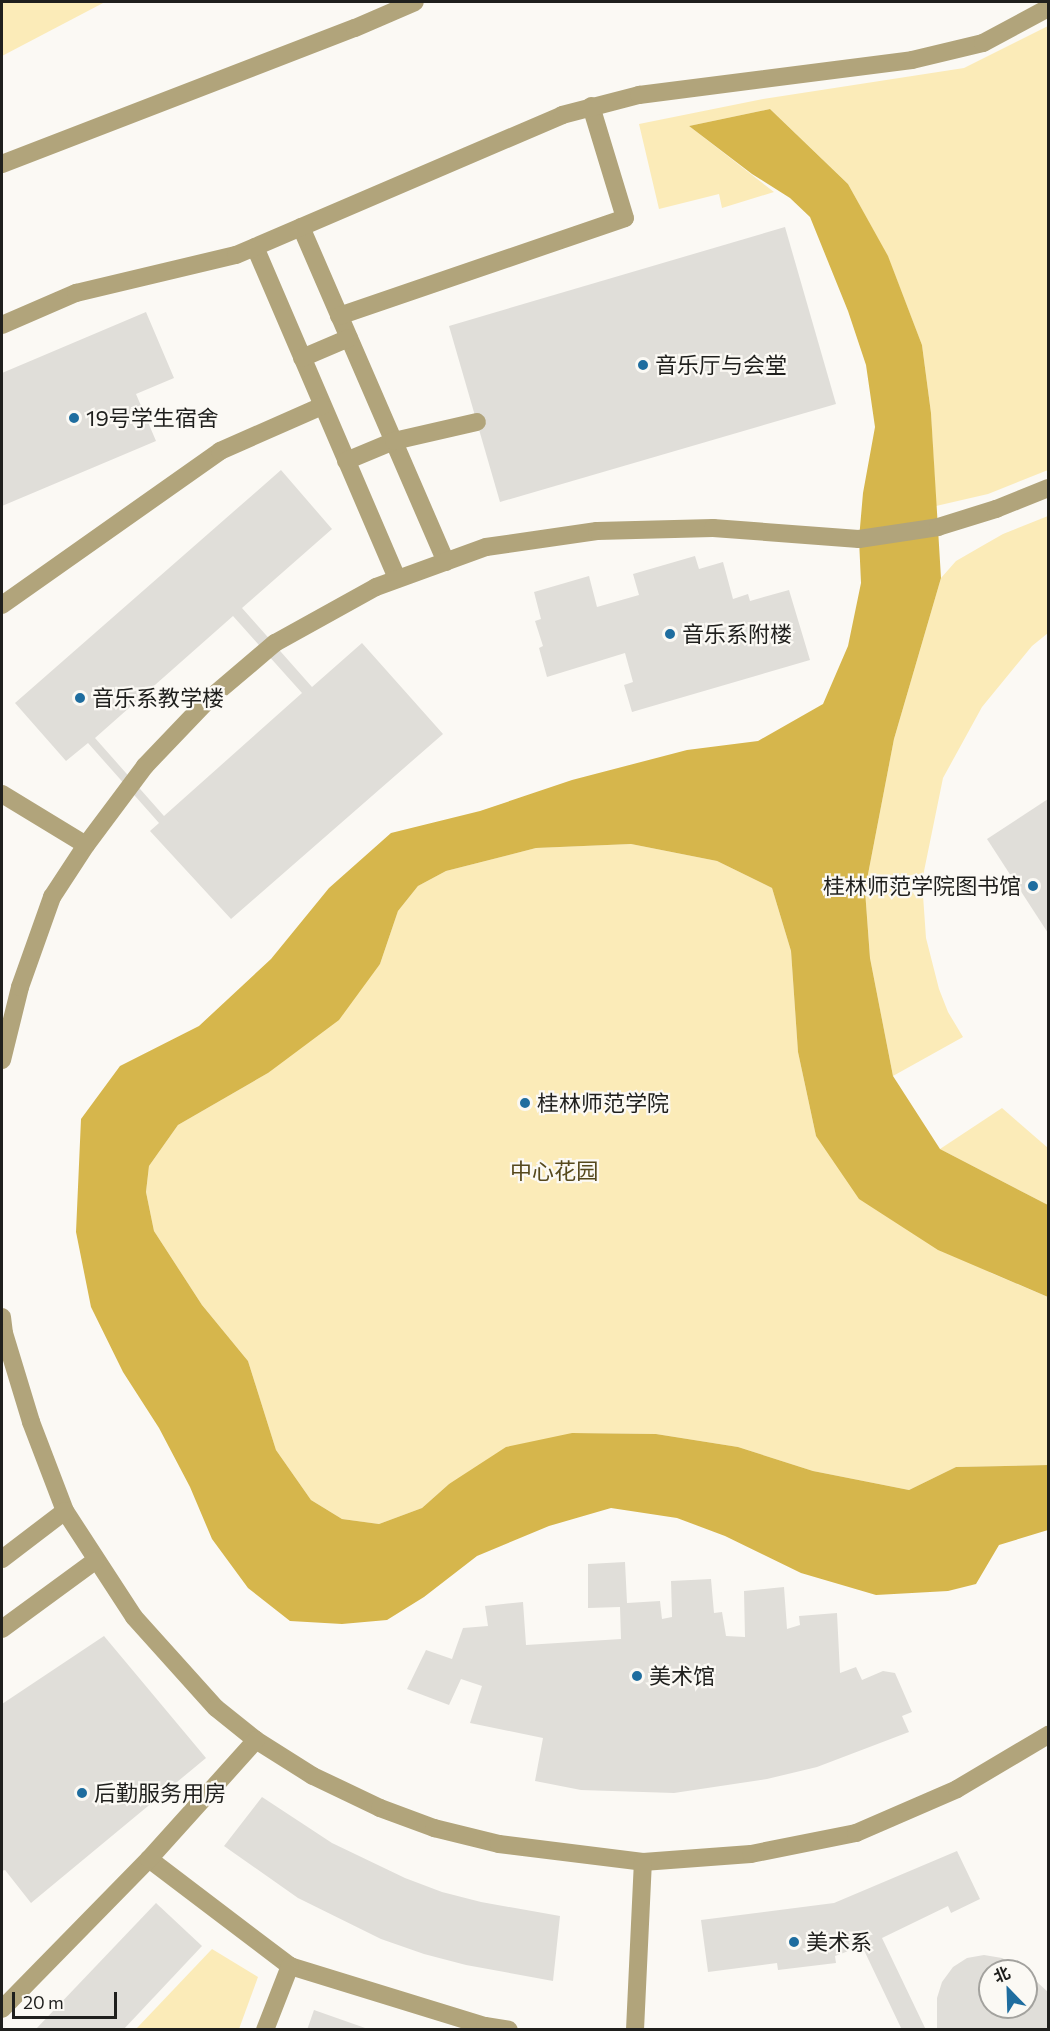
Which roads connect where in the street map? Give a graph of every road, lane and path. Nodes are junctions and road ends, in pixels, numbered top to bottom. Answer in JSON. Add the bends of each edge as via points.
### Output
{"nodes":[{"id":1,"x":415,"y":2,"type":"edge"},
{"id":2,"x":1048,"y":8,"type":"edge"},
{"id":3,"x":591,"y":106,"type":"junction"},
{"id":4,"x":2,"y":164,"type":"edge"},
{"id":5,"x":301,"y":227,"type":"junction"},
{"id":6,"x":255,"y":247,"type":"junction"},
{"id":7,"x":339,"y":316,"type":"junction"},
{"id":8,"x":2,"y":325,"type":"edge"},
{"id":9,"x":349,"y":338,"type":"junction"},
{"id":10,"x":302,"y":357,"type":"junction"},
{"id":11,"x":322,"y":406,"type":"junction"},
{"id":12,"x":477,"y":422,"type":"dead end"},
{"id":13,"x":394,"y":441,"type":"junction"},
{"id":14,"x":346,"y":461,"type":"junction"},
{"id":15,"x":1048,"y":488,"type":"edge"},
{"id":16,"x":446,"y":562,"type":"junction"},
{"id":17,"x":397,"y":579,"type":"junction"},
{"id":18,"x":2,"y":605,"type":"edge"},
{"id":19,"x":2,"y":794,"type":"edge"},
{"id":20,"x":86,"y":845,"type":"junction"},
{"id":21,"x":2,"y":1060,"type":"edge"},
{"id":22,"x":2,"y":1317,"type":"edge"},
{"id":23,"x":65,"y":1511,"type":"junction"},
{"id":24,"x":2,"y":1559,"type":"edge"},
{"id":25,"x":95,"y":1561,"type":"junction"},
{"id":26,"x":2,"y":1629,"type":"edge"},
{"id":27,"x":256,"y":1740,"type":"junction"},
{"id":28,"x":1047,"y":1740,"type":"edge"},
{"id":29,"x":149,"y":1859,"type":"junction"},
{"id":30,"x":643,"y":1862,"type":"junction"},
{"id":31,"x":290,"y":1966,"type":"junction"},
{"id":32,"x":2,"y":2009,"type":"edge"},
{"id":33,"x":265,"y":2030,"type":"edge"},
{"id":34,"x":509,"y":2030,"type":"edge"},
{"id":35,"x":635,"y":2030,"type":"edge"}],
"edges":[{"from":1,"to":4,"type":"street"},
{"from":2,"to":3,"type":"street","via":[[983,43],[912,60],[639,95]]},
{"from":3,"to":5,"type":"street"},
{"from":3,"to":7,"type":"street","via":[[625,218]]},
{"from":5,"to":6,"type":"street"},
{"from":5,"to":7,"type":"street"},
{"from":6,"to":8,"type":"street","via":[[236,255],[76,292]]},
{"from":6,"to":10,"type":"street"},
{"from":7,"to":9,"type":"street"},
{"from":9,"to":10,"type":"street"},
{"from":9,"to":13,"type":"street"},
{"from":10,"to":11,"type":"street"},
{"from":11,"to":14,"type":"street"},
{"from":11,"to":18,"type":"street","via":[[220,451]]},
{"from":12,"to":13,"type":"street"},
{"from":13,"to":14,"type":"street"},
{"from":13,"to":16,"type":"street"},
{"from":14,"to":17,"type":"street"},
{"from":15,"to":16,"type":"street","via":[[938,527],[859,539],[713,528],[597,531],[486,547]]},
{"from":16,"to":17,"type":"street"},
{"from":17,"to":20,"type":"street","via":[[275,643],[209,699],[145,766]]},
{"from":19,"to":20,"type":"street"},
{"from":20,"to":21,"type":"street","via":[[52,897],[20,987]]},
{"from":22,"to":23,"type":"street","via":[[31,1422]]},
{"from":23,"to":24,"type":"street"},
{"from":23,"to":25,"type":"street"},
{"from":25,"to":26,"type":"street"},
{"from":25,"to":27,"type":"street","via":[[134,1617],[182,1672],[216,1708]]},
{"from":27,"to":29,"type":"street"},
{"from":27,"to":30,"type":"street","via":[[314,1776],[380,1808],[434,1828],[499,1844]]},
{"from":28,"to":30,"type":"street","via":[[957,1789],[856,1833],[752,1854]]},
{"from":29,"to":31,"type":"street"},
{"from":29,"to":32,"type":"street"},
{"from":30,"to":35,"type":"street"},
{"from":31,"to":33,"type":"street"},
{"from":31,"to":34,"type":"street"}]}
